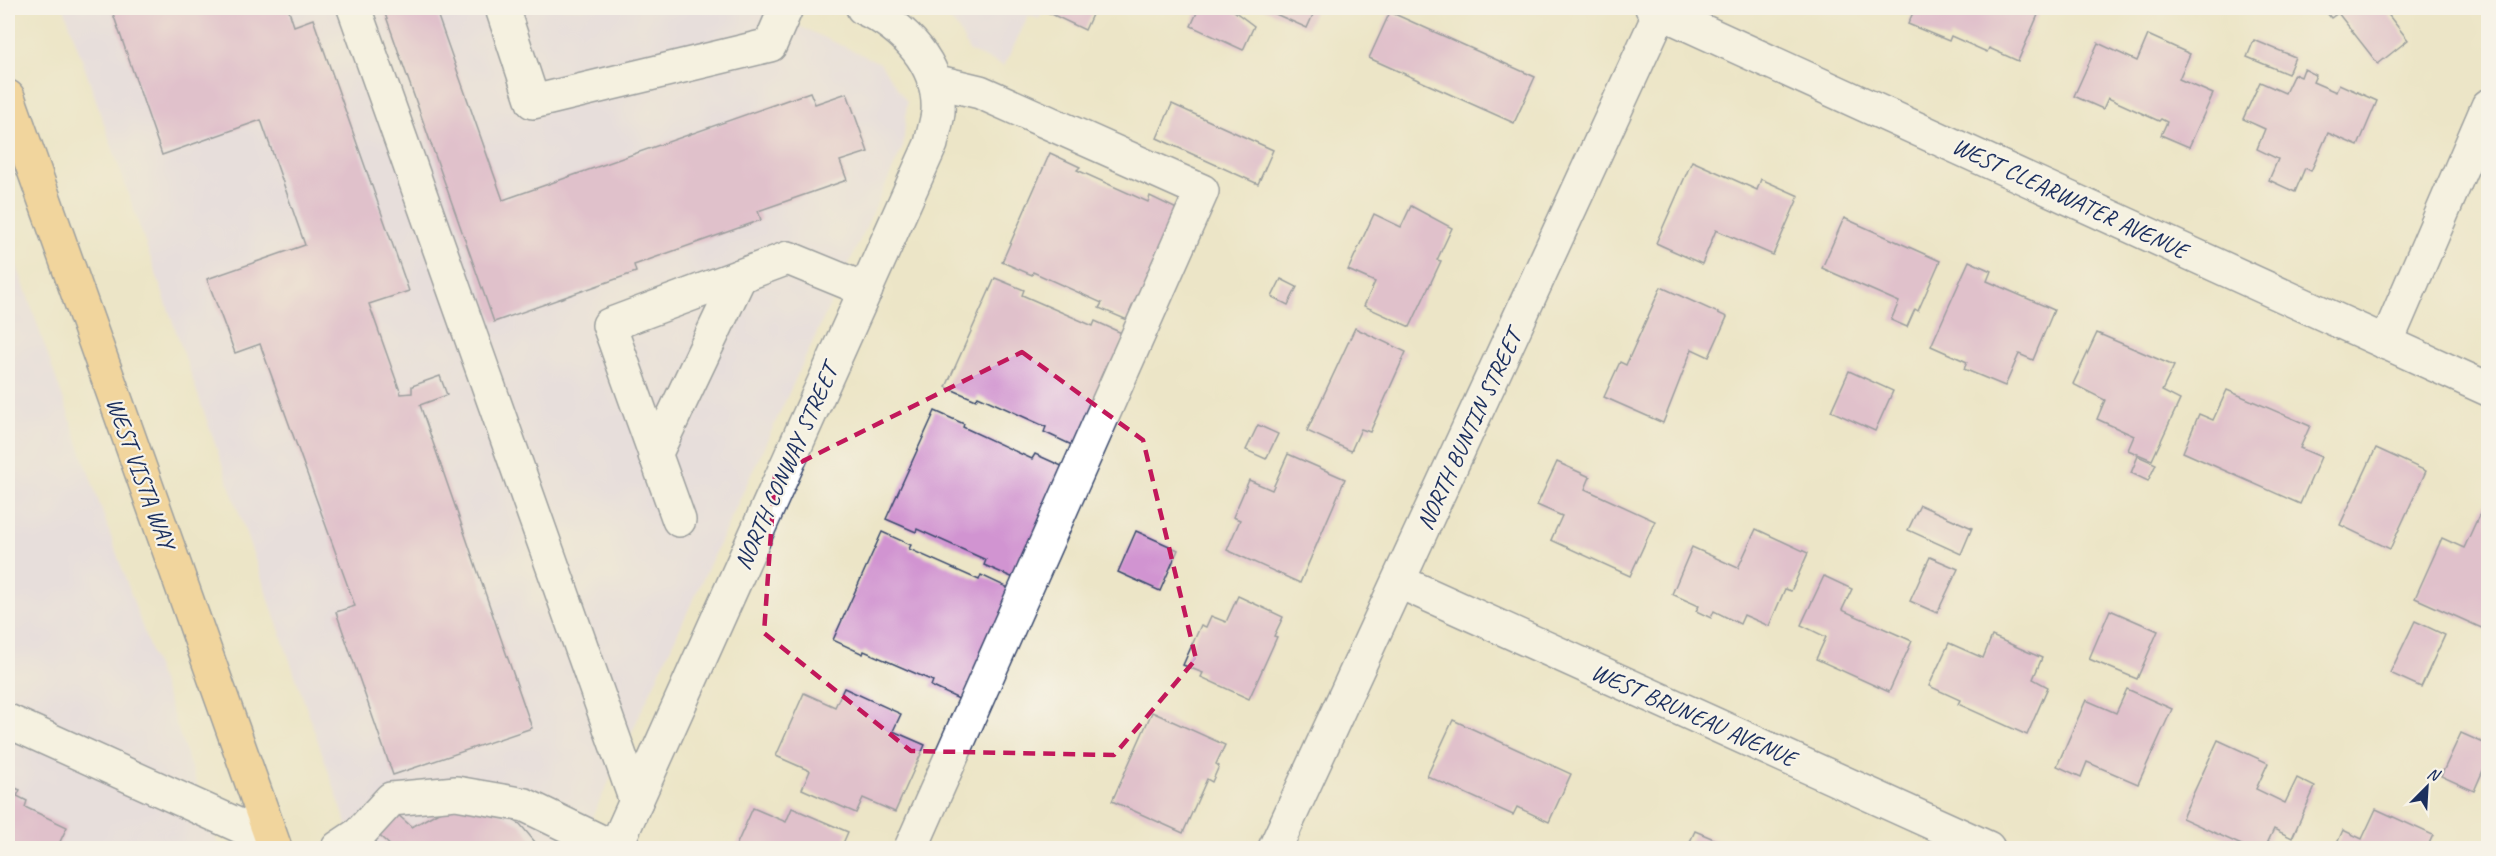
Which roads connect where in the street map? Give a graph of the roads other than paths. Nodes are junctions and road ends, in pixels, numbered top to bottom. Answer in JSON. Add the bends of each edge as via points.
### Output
{"nodes":[{"id":1,"x":354,"y":8,"type":"edge"},
{"id":2,"x":502,"y":8,"type":"edge"},
{"id":3,"x":786,"y":8,"type":"edge"},
{"id":4,"x":863,"y":8,"type":"edge"},
{"id":5,"x":1656,"y":9,"type":"edge"},
{"id":6,"x":934,"y":81,"type":"junction"},
{"id":7,"x":8,"y":97,"type":"edge"},
{"id":8,"x":2488,"y":106,"type":"edge"},
{"id":9,"x":740,"y":276,"type":"junction"},
{"id":10,"x":866,"y":290,"type":"junction"},
{"id":11,"x":2386,"y":343,"type":"junction"},
{"id":12,"x":2488,"y":389,"type":"edge"},
{"id":13,"x":655,"y":455,"type":"junction"},
{"id":14,"x":679,"y":520,"type":"dead end"},
{"id":15,"x":1400,"y":582,"type":"junction"},
{"id":16,"x":8,"y":721,"type":"edge"},
{"id":17,"x":636,"y":801,"type":"junction"},
{"id":18,"x":273,"y":844,"type":"edge"},
{"id":19,"x":338,"y":849,"type":"edge"},
{"id":20,"x":614,"y":849,"type":"edge"},
{"id":21,"x":911,"y":849,"type":"edge"},
{"id":22,"x":1275,"y":849,"type":"edge"},
{"id":23,"x":1988,"y":849,"type":"edge"}],
"edges":[{"from":1,"to":17,"type":"street"},
{"from":2,"to":3,"type":"street","via":[[533,102],[770,45]]},
{"from":4,"to":6,"type":"street","name":"NORTH CONWAY STREET","via":[[906,34]]},
{"from":5,"to":11,"type":"street","name":"WEST CLEARWATER AVENUE"},
{"from":5,"to":15,"type":"street","name":"NORTH BUNTIN STREET"},
{"from":6,"to":10,"type":"street","name":"NORTH CONWAY STREET","via":[[938,111],[931,144]]},
{"from":6,"to":21,"type":"street","via":[[980,92],[1202,192]]},
{"from":7,"to":18,"type":"main road","name":"WEST VISTA WAY"},
{"from":8,"to":11,"type":"street"},
{"from":9,"to":10,"type":"street","via":[[788,258]]},
{"from":9,"to":13,"type":"street"},
{"from":9,"to":13,"type":"street","via":[[609,325]]},
{"from":10,"to":17,"type":"street","name":"NORTH CONWAY STREET"},
{"from":11,"to":12,"type":"street","name":"WEST CLEARWATER AVENUE"},
{"from":13,"to":14,"type":"street"},
{"from":15,"to":22,"type":"street","name":"NORTH BUNTIN STREET"},
{"from":15,"to":23,"type":"street","name":"WEST BRUNEAU AVENUE"},
{"from":16,"to":18,"type":"street"},
{"from":17,"to":20,"type":"street","name":"NORTH CONWAY STREET"},
{"from":19,"to":20,"type":"street","via":[[359,834],[391,800],[456,793],[525,805]]}]}
